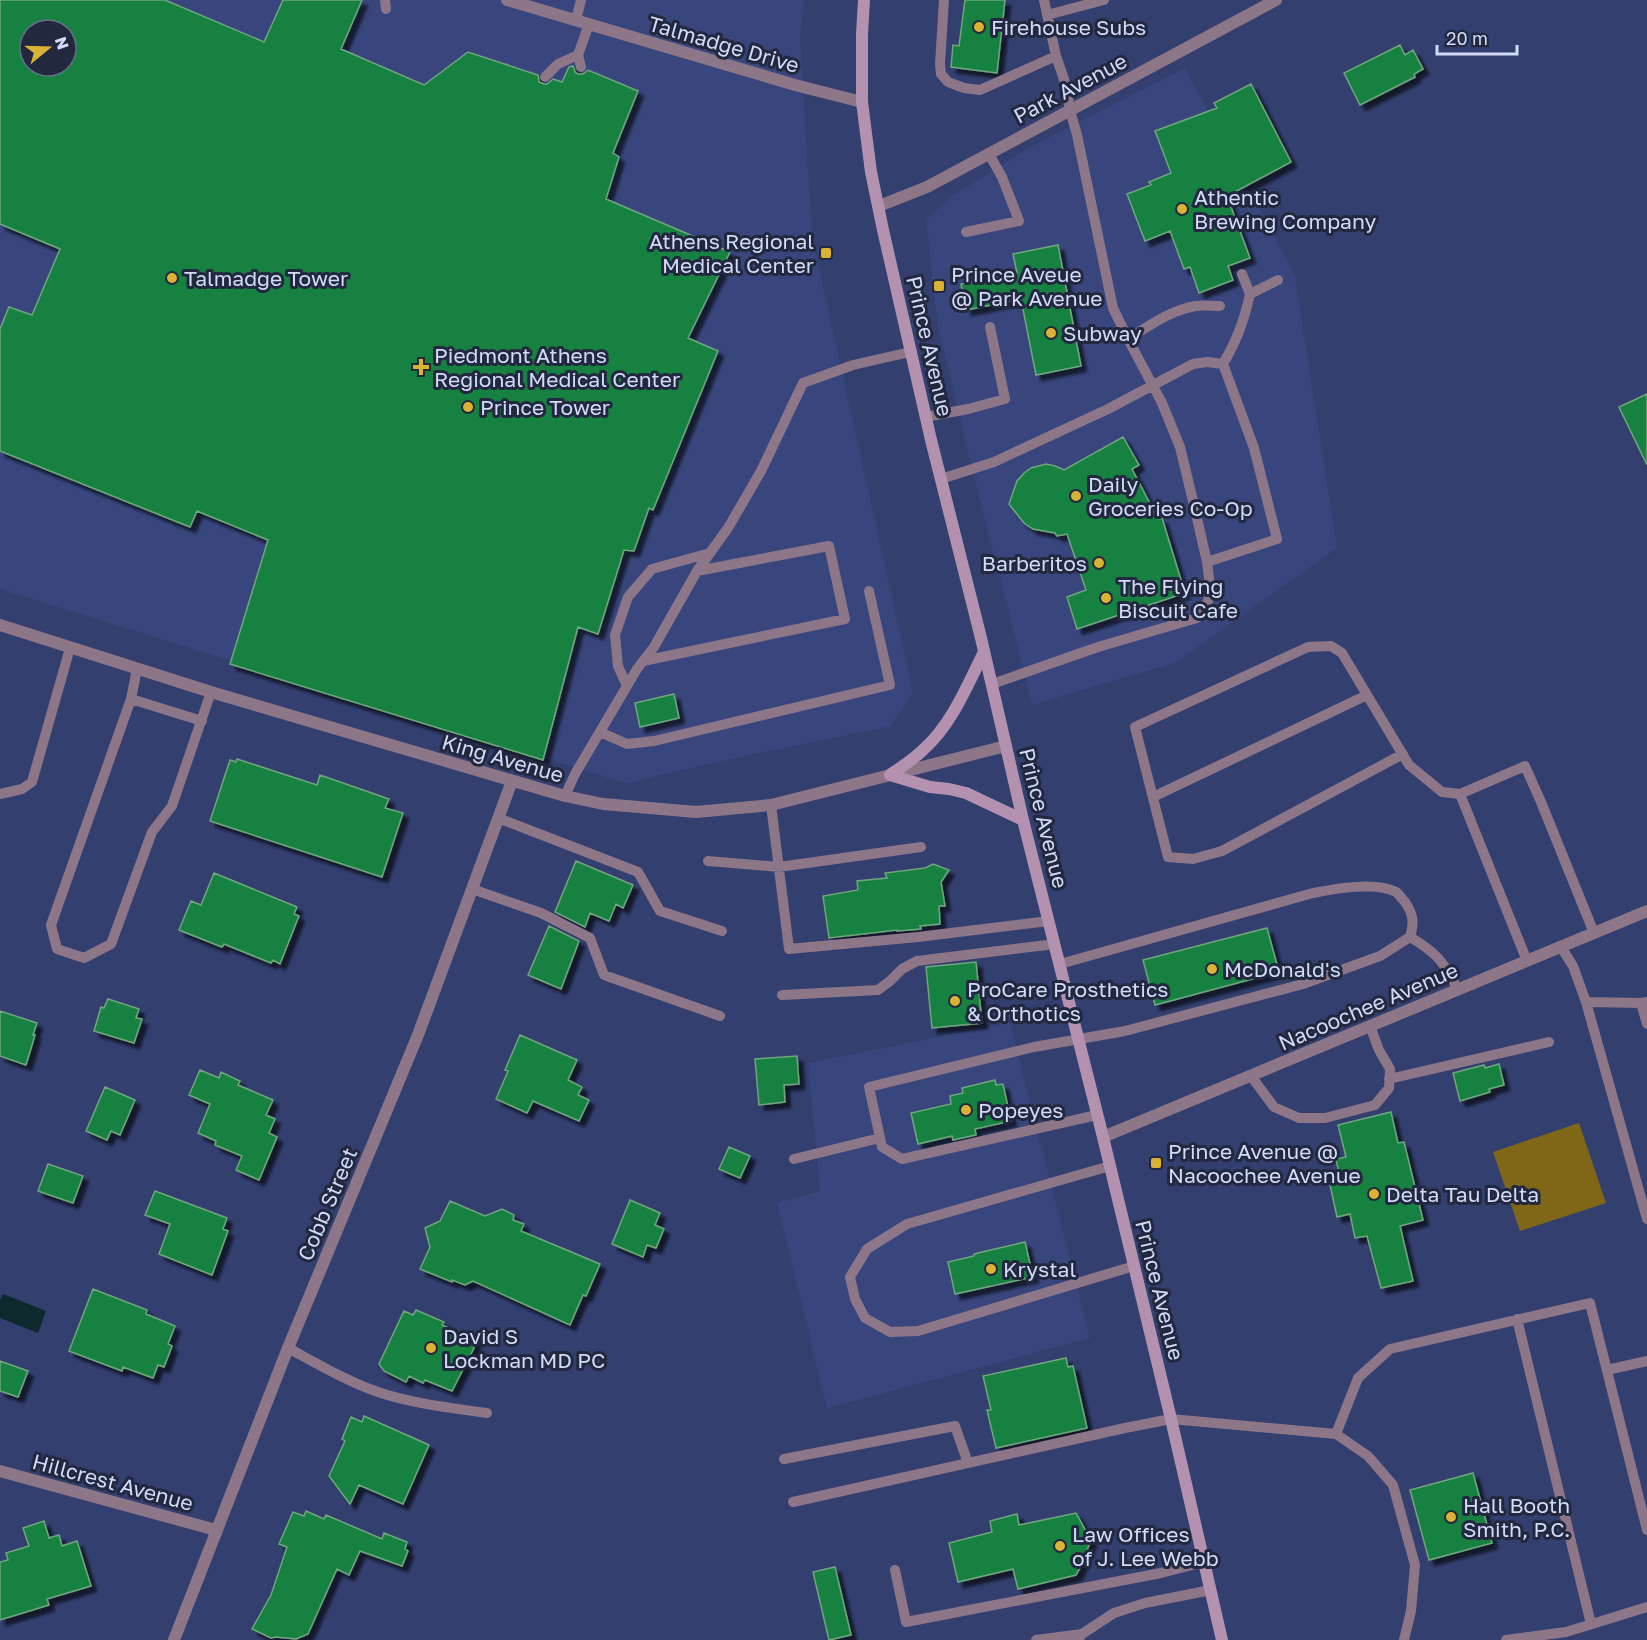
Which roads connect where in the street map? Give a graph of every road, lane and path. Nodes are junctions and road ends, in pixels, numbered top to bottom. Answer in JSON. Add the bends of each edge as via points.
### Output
{"nodes":[{"id":1,"x":507,"y":0,"type":"edge"},
{"id":2,"x":581,"y":0,"type":"edge"},
{"id":3,"x":864,"y":0,"type":"edge"},
{"id":4,"x":944,"y":0,"type":"edge"},
{"id":5,"x":1044,"y":0,"type":"edge"},
{"id":6,"x":1104,"y":0,"type":"edge"},
{"id":7,"x":1276,"y":0,"type":"edge"},
{"id":8,"x":1047,"y":15,"type":"junction"},
{"id":9,"x":576,"y":20,"type":"junction"},
{"id":10,"x":589,"y":24,"type":"junction"},
{"id":11,"x":578,"y":55,"type":"junction"},
{"id":12,"x":1056,"y":56,"type":"junction"},
{"id":13,"x":581,"y":67,"type":"dead end"},
{"id":14,"x":545,"y":77,"type":"dead end"},
{"id":15,"x":862,"y":102,"type":"junction"},
{"id":16,"x":1070,"y":110,"type":"junction"},
{"id":17,"x":988,"y":154,"type":"junction"},
{"id":18,"x":879,"y":206,"type":"junction"},
{"id":19,"x":966,"y":232,"type":"dead end"},
{"id":20,"x":1242,"y":274,"type":"dead end"},
{"id":21,"x":1278,"y":280,"type":"dead end"},
{"id":22,"x":1250,"y":294,"type":"junction"},
{"id":23,"x":1220,"y":306,"type":"dead end"},
{"id":24,"x":990,"y":327,"type":"dead end"},
{"id":25,"x":1128,"y":339,"type":"junction"},
{"id":26,"x":910,"y":352,"type":"junction"},
{"id":27,"x":1223,"y":364,"type":"junction"},
{"id":28,"x":1152,"y":386,"type":"junction"},
{"id":29,"x":926,"y":417,"type":"junction"},
{"id":30,"x":941,"y":479,"type":"junction"},
{"id":31,"x":710,"y":553,"type":"junction"},
{"id":32,"x":1207,"y":562,"type":"junction"},
{"id":33,"x":697,"y":571,"type":"junction"},
{"id":34,"x":870,"y":591,"type":"dead end"},
{"id":35,"x":0,"y":625,"type":"edge"},
{"id":36,"x":70,"y":648,"type":"junction"},
{"id":37,"x":984,"y":652,"type":"junction"},
{"id":38,"x":643,"y":661,"type":"junction"},
{"id":39,"x":137,"y":669,"type":"junction"},
{"id":40,"x":992,"y":684,"type":"junction"},
{"id":41,"x":627,"y":686,"type":"junction"},
{"id":42,"x":212,"y":692,"type":"junction"},
{"id":43,"x":1367,"y":695,"type":"junction"},
{"id":44,"x":131,"y":699,"type":"junction"},
{"id":45,"x":202,"y":722,"type":"junction"},
{"id":46,"x":600,"y":732,"type":"junction"},
{"id":47,"x":1006,"y":746,"type":"junction"},
{"id":48,"x":1403,"y":754,"type":"junction"},
{"id":49,"x":890,"y":775,"type":"junction"},
{"id":50,"x":512,"y":781,"type":"junction"},
{"id":51,"x":0,"y":794,"type":"edge"},
{"id":52,"x":1460,"y":794,"type":"junction"},
{"id":53,"x":565,"y":796,"type":"junction"},
{"id":54,"x":1153,"y":797,"type":"junction"},
{"id":55,"x":771,"y":805,"type":"junction"},
{"id":56,"x":498,"y":818,"type":"junction"},
{"id":57,"x":1023,"y":820,"type":"junction"},
{"id":58,"x":921,"y":847,"type":"dead end"},
{"id":59,"x":708,"y":861,"type":"dead end"},
{"id":60,"x":779,"y":867,"type":"junction"},
{"id":61,"x":472,"y":889,"type":"junction"},
{"id":62,"x":1647,"y":910,"type":"edge"},
{"id":63,"x":1049,"y":921,"type":"junction"},
{"id":64,"x":722,"y":931,"type":"dead end"},
{"id":65,"x":1594,"y":933,"type":"junction"},
{"id":66,"x":1410,"y":937,"type":"junction"},
{"id":67,"x":1055,"y":944,"type":"junction"},
{"id":68,"x":1561,"y":947,"type":"junction"},
{"id":69,"x":1527,"y":961,"type":"junction"},
{"id":70,"x":1060,"y":964,"type":"junction"},
{"id":71,"x":1458,"y":990,"type":"junction"},
{"id":72,"x":782,"y":995,"type":"dead end"},
{"id":73,"x":1586,"y":1002,"type":"junction"},
{"id":74,"x":1644,"y":1003,"type":"edge"},
{"id":75,"x":720,"y":1016,"type":"dead end"},
{"id":76,"x":1647,"y":1024,"type":"edge"},
{"id":77,"x":1370,"y":1026,"type":"junction"},
{"id":78,"x":1078,"y":1039,"type":"junction"},
{"id":79,"x":1549,"y":1042,"type":"dead end"},
{"id":80,"x":1251,"y":1076,"type":"junction"},
{"id":81,"x":1389,"y":1079,"type":"junction"},
{"id":82,"x":1097,"y":1115,"type":"junction"},
{"id":83,"x":1103,"y":1137,"type":"junction"},
{"id":84,"x":880,"y":1138,"type":"junction"},
{"id":85,"x":794,"y":1159,"type":"dead end"},
{"id":86,"x":1110,"y":1166,"type":"junction"},
{"id":87,"x":1647,"y":1219,"type":"edge"},
{"id":88,"x":1134,"y":1266,"type":"junction"},
{"id":89,"x":1517,"y":1319,"type":"junction"},
{"id":90,"x":288,"y":1348,"type":"junction"},
{"id":91,"x":1647,"y":1361,"type":"edge"},
{"id":92,"x":1607,"y":1370,"type":"junction"},
{"id":93,"x":487,"y":1413,"type":"dead end"},
{"id":94,"x":1171,"y":1419,"type":"junction"},
{"id":95,"x":1336,"y":1434,"type":"junction"},
{"id":96,"x":784,"y":1459,"type":"dead end"},
{"id":97,"x":968,"y":1463,"type":"junction"},
{"id":98,"x":0,"y":1472,"type":"edge"},
{"id":99,"x":793,"y":1502,"type":"dead end"},
{"id":100,"x":216,"y":1530,"type":"junction"},
{"id":101,"x":1647,"y":1530,"type":"edge"},
{"id":102,"x":1204,"y":1562,"type":"junction"},
{"id":103,"x":895,"y":1569,"type":"dead end"},
{"id":104,"x":1211,"y":1590,"type":"junction"},
{"id":105,"x":1647,"y":1607,"type":"edge"},
{"id":106,"x":1591,"y":1624,"type":"junction"},
{"id":107,"x":1080,"y":1637,"type":"edge"},
{"id":108,"x":174,"y":1640,"type":"edge"},
{"id":109,"x":1035,"y":1640,"type":"edge"},
{"id":110,"x":1222,"y":1640,"type":"edge"},
{"id":111,"x":1404,"y":1640,"type":"edge"},
{"id":112,"x":1506,"y":1640,"type":"edge"}],
"edges":[{"from":1,"to":9,"type":"street","name":"Talmadge Drive"},
{"from":2,"to":9,"type":"lane"},
{"from":3,"to":15,"type":"main road","name":"Prince Avenue"},
{"from":4,"to":12,"type":"lane","via":[[940,64],[941,74],[948,82],[980,90]]},
{"from":5,"to":8,"type":"lane"},
{"from":6,"to":8,"type":"lane"},
{"from":7,"to":16,"type":"street","name":"Park Avenue"},
{"from":8,"to":12,"type":"lane"},
{"from":9,"to":10,"type":"street","name":"Talmadge Drive"},
{"from":10,"to":11,"type":"lane"},
{"from":10,"to":15,"type":"street","name":"Talmadge Drive"},
{"from":11,"to":13,"type":"lane"},
{"from":11,"to":14,"type":"lane","via":[[558,64]]},
{"from":12,"to":16,"type":"lane"},
{"from":15,"to":18,"type":"main road","name":"Prince Avenue"},
{"from":16,"to":17,"type":"street","name":"Park Avenue"},
{"from":16,"to":25,"type":"lane","via":[[1113,308]]},
{"from":17,"to":18,"type":"street","name":"Park Avenue","via":[[927,187]]},
{"from":17,"to":19,"type":"lane","via":[[1002,177],[1019,221]]},
{"from":18,"to":26,"type":"main road","name":"Prince Avenue"},
{"from":20,"to":22,"type":"lane"},
{"from":21,"to":22,"type":"lane"},
{"from":22,"to":27,"type":"lane","via":[[1244,321]]},
{"from":23,"to":25,"type":"lane","via":[[1196,306],[1177,312]]},
{"from":24,"to":29,"type":"lane","via":[[1005,399]]},
{"from":25,"to":28,"type":"lane"},
{"from":26,"to":29,"type":"main road","name":"Prince Avenue"},
{"from":26,"to":31,"type":"lane","via":[[853,365],[803,383],[761,471]]},
{"from":27,"to":28,"type":"lane","via":[[1193,364]]},
{"from":27,"to":32,"type":"lane","via":[[1254,448],[1277,539]]},
{"from":28,"to":30,"type":"lane","via":[[994,462]]},
{"from":28,"to":32,"type":"lane","via":[[1180,447]]},
{"from":29,"to":30,"type":"main road","name":"Prince Avenue"},
{"from":30,"to":37,"type":"main road","name":"Prince Avenue"},
{"from":31,"to":33,"type":"lane"},
{"from":31,"to":41,"type":"lane","via":[[652,568],[628,597],[615,635],[618,666]]},
{"from":32,"to":40,"type":"lane","via":[[1210,596],[1197,618]]},
{"from":33,"to":38,"type":"lane"},
{"from":33,"to":38,"type":"lane","via":[[829,546],[845,619]]},
{"from":34,"to":46,"type":"lane","via":[[890,685],[654,741],[627,744]]},
{"from":35,"to":36,"type":"street","name":"King Avenue"},
{"from":36,"to":39,"type":"street","name":"King Avenue"},
{"from":36,"to":51,"type":"lane","via":[[32,782],[22,789]]},
{"from":37,"to":40,"type":"main road","name":"Prince Avenue"},
{"from":37,"to":49,"type":"main road","via":[[940,732],[923,751]]},
{"from":38,"to":41,"type":"lane"},
{"from":39,"to":42,"type":"street","name":"King Avenue"},
{"from":39,"to":44,"type":"lane"},
{"from":40,"to":47,"type":"main road","name":"Prince Avenue"},
{"from":41,"to":46,"type":"lane"},
{"from":42,"to":45,"type":"lane"},
{"from":42,"to":50,"type":"street","name":"King Avenue"},
{"from":43,"to":48,"type":"lane"},
{"from":43,"to":54,"type":"lane"},
{"from":43,"to":54,"type":"lane","via":[[1342,653],[1331,646],[1308,647],[1135,727]]},
{"from":44,"to":45,"type":"lane"},
{"from":44,"to":45,"type":"lane","via":[[51,925],[57,949],[84,958],[111,944],[152,832],[172,806]]},
{"from":46,"to":53,"type":"lane"},
{"from":47,"to":49,"type":"street","name":"King Avenue"},
{"from":47,"to":57,"type":"main road","name":"Prince Avenue"},
{"from":48,"to":52,"type":"lane","via":[[1409,765],[1442,792]]},
{"from":48,"to":54,"type":"lane","via":[[1221,851],[1193,859],[1168,857]]},
{"from":49,"to":55,"type":"street","name":"King Avenue"},
{"from":49,"to":57,"type":"main road","via":[[966,792]]},
{"from":50,"to":53,"type":"street","name":"King Avenue"},
{"from":50,"to":56,"type":"street","name":"Cobb Street"},
{"from":52,"to":65,"type":"lane","via":[[1525,766]]},
{"from":52,"to":69,"type":"lane"},
{"from":53,"to":55,"type":"street","name":"King Avenue","via":[[603,804],[696,812]]},
{"from":55,"to":60,"type":"lane"},
{"from":56,"to":61,"type":"street","name":"Cobb Street"},
{"from":56,"to":64,"type":"lane","via":[[638,872],[660,910]]},
{"from":57,"to":63,"type":"main road","name":"Prince Avenue"},
{"from":58,"to":60,"type":"lane"},
{"from":59,"to":60,"type":"lane"},
{"from":60,"to":63,"type":"lane","via":[[789,950]]},
{"from":61,"to":75,"type":"lane","via":[[541,914],[590,938],[604,975]]},
{"from":61,"to":90,"type":"street","name":"Cobb Street","via":[[418,1035]]},
{"from":62,"to":65,"type":"street","name":"Nacoochee Avenue"},
{"from":63,"to":67,"type":"main road","name":"Prince Avenue"},
{"from":65,"to":68,"type":"street","name":"Nacoochee Avenue"},
{"from":66,"to":70,"type":"lane","via":[[1414,921],[1397,892],[1382,887],[1346,887]]},
{"from":66,"to":71,"type":"lane","via":[[1428,947],[1446,966]]},
{"from":66,"to":78,"type":"lane","via":[[1380,956],[1303,984],[1125,1031]]},
{"from":67,"to":70,"type":"main road","name":"Prince Avenue"},
{"from":67,"to":72,"type":"lane","via":[[917,961],[878,990]]},
{"from":68,"to":69,"type":"street","name":"Nacoochee Avenue"},
{"from":68,"to":73,"type":"lane","via":[[1573,966]]},
{"from":69,"to":71,"type":"street","name":"Nacoochee Avenue"},
{"from":70,"to":78,"type":"main road","name":"Prince Avenue"},
{"from":71,"to":77,"type":"street","name":"Nacoochee Avenue"},
{"from":73,"to":74,"type":"lane"},
{"from":73,"to":87,"type":"lane"},
{"from":74,"to":76,"type":"lane"},
{"from":77,"to":80,"type":"street","name":"Nacoochee Avenue"},
{"from":77,"to":81,"type":"lane","via":[[1390,1069]]},
{"from":78,"to":82,"type":"main road","name":"Prince Avenue"},
{"from":78,"to":84,"type":"lane","via":[[869,1087]]},
{"from":79,"to":81,"type":"lane"},
{"from":80,"to":81,"type":"lane","via":[[1274,1107],[1299,1118],[1325,1118],[1375,1105],[1389,1088]]},
{"from":80,"to":83,"type":"street","name":"Nacoochee Avenue"},
{"from":82,"to":83,"type":"main road","name":"Prince Avenue"},
{"from":82,"to":84,"type":"lane","via":[[902,1159],[882,1147]]},
{"from":83,"to":86,"type":"main road","name":"Prince Avenue"},
{"from":84,"to":85,"type":"lane"},
{"from":86,"to":88,"type":"main road","name":"Prince Avenue"},
{"from":86,"to":88,"type":"lane","via":[[907,1224],[867,1249],[850,1277],[855,1299],[865,1318],[890,1332],[918,1331]]},
{"from":88,"to":94,"type":"main road","name":"Prince Avenue"},
{"from":89,"to":92,"type":"lane","via":[[1590,1303]]},
{"from":89,"to":95,"type":"lane","via":[[1390,1349],[1358,1378]]},
{"from":89,"to":106,"type":"lane"},
{"from":90,"to":93,"type":"lane","via":[[380,1393]]},
{"from":90,"to":100,"type":"street","name":"Cobb Street"},
{"from":91,"to":92,"type":"lane"},
{"from":92,"to":101,"type":"lane"},
{"from":94,"to":95,"type":"lane"},
{"from":94,"to":97,"type":"lane"},
{"from":94,"to":102,"type":"main road","name":"Prince Avenue"},
{"from":95,"to":111,"type":"lane","via":[[1368,1455],[1393,1485],[1415,1564]]},
{"from":96,"to":97,"type":"lane","via":[[955,1426]]},
{"from":97,"to":99,"type":"lane"},
{"from":98,"to":100,"type":"street","name":"Hillcrest Avenue"},
{"from":100,"to":108,"type":"street","name":"Cobb Street"},
{"from":102,"to":103,"type":"lane","via":[[906,1622]]},
{"from":102,"to":104,"type":"main road","name":"Prince Avenue"},
{"from":104,"to":107,"type":"lane","via":[[1114,1613]]},
{"from":104,"to":110,"type":"main road","name":"Prince Avenue"},
{"from":105,"to":106,"type":"lane"},
{"from":106,"to":112,"type":"lane","via":[[1566,1632]]},
{"from":107,"to":109,"type":"lane"}]}
